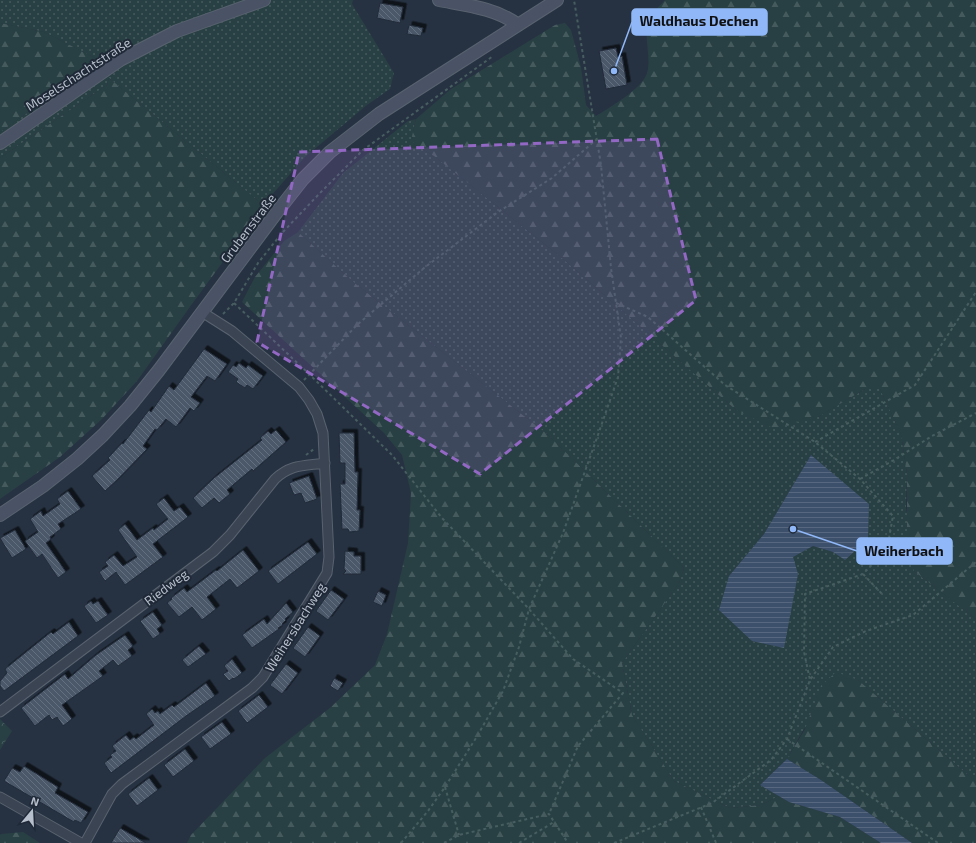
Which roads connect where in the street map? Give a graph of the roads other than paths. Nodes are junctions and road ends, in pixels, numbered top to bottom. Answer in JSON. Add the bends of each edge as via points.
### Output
{"nodes":[{"id":1,"x":264,"y":0,"type":"edge"},
{"id":2,"x":439,"y":0,"type":"edge"},
{"id":3,"x":557,"y":0,"type":"edge"},
{"id":4,"x":518,"y":25,"type":"junction"},
{"id":5,"x":0,"y":143,"type":"edge"},
{"id":6,"x":202,"y":312,"type":"junction"},
{"id":7,"x":325,"y":464,"type":"junction"},
{"id":8,"x":0,"y":515,"type":"edge"},
{"id":9,"x":0,"y":712,"type":"edge"},
{"id":10,"x":0,"y":797,"type":"edge"},
{"id":11,"x":81,"y":843,"type":"edge"},
{"id":12,"x":85,"y":843,"type":"edge"}],
"edges":[{"from":1,"to":5,"type":"street","name":"Moselschachtstraße","via":[[176,31],[120,60]]},
{"from":2,"to":4,"type":"street","via":[[490,11]]},
{"from":3,"to":4,"type":"street","name":"Grubenstraße"},
{"from":4,"to":6,"type":"street","name":"Grubenstraße","via":[[379,114],[330,152],[294,190]]},
{"from":6,"to":7,"type":"street","name":"Weihersbachweg","via":[[232,331],[299,387],[310,400],[323,433]]},
{"from":6,"to":8,"type":"street","name":"Grubenstraße","via":[[159,370],[103,435],[43,486]]},
{"from":7,"to":9,"type":"street","name":"Riedweg","via":[[283,471],[213,552]]},
{"from":7,"to":12,"type":"street","name":"Weihersbachweg","via":[[329,557],[327,573],[263,677],[252,688],[122,784],[112,794]]},
{"from":10,"to":11,"type":"street"}]}
